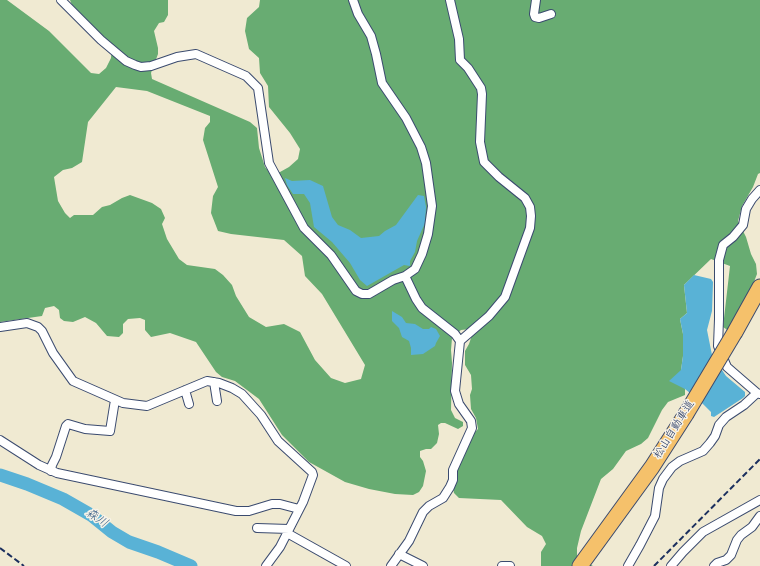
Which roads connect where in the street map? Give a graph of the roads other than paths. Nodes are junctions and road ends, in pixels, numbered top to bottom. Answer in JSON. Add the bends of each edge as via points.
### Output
{"nodes":[{"id":1,"x":61,"y":0,"type":"edge"},
{"id":2,"x":353,"y":0,"type":"edge"},
{"id":3,"x":450,"y":0,"type":"edge"},
{"id":4,"x":536,"y":0,"type":"edge"},
{"id":5,"x":551,"y":14,"type":"dead end"},
{"id":6,"x":760,"y":190,"type":"edge"},
{"id":7,"x":405,"y":276,"type":"junction"},
{"id":8,"x":760,"y":287,"type":"edge"},
{"id":9,"x":0,"y":327,"type":"edge"},
{"id":10,"x":460,"y":341,"type":"junction"},
{"id":11,"x":214,"y":382,"type":"junction"},
{"id":12,"x":186,"y":390,"type":"junction"},
{"id":13,"x":758,"y":394,"type":"edge"},
{"id":14,"x":115,"y":400,"type":"junction"},
{"id":15,"x":217,"y":401,"type":"dead end"},
{"id":16,"x":189,"y":404,"type":"dead end"},
{"id":17,"x":0,"y":440,"type":"edge"},
{"id":18,"x":51,"y":471,"type":"junction"},
{"id":19,"x":760,"y":500,"type":"edge"},
{"id":20,"x":299,"y":509,"type":"junction"},
{"id":21,"x":760,"y":516,"type":"edge"},
{"id":22,"x":257,"y":528,"type":"dead end"},
{"id":23,"x":288,"y":531,"type":"junction"},
{"id":24,"x":399,"y":554,"type":"junction"},
{"id":25,"x":582,"y":562,"type":"edge"},
{"id":26,"x":728,"y":563,"type":"edge"},
{"id":27,"x":266,"y":566,"type":"edge"},
{"id":28,"x":346,"y":566,"type":"edge"},
{"id":29,"x":391,"y":566,"type":"edge"},
{"id":30,"x":424,"y":566,"type":"edge"},
{"id":31,"x":502,"y":566,"type":"edge"},
{"id":32,"x":510,"y":566,"type":"edge"},
{"id":33,"x":628,"y":566,"type":"edge"},
{"id":34,"x":671,"y":566,"type":"edge"},
{"id":35,"x":714,"y":566,"type":"edge"}],
"edges":[{"from":1,"to":7,"type":"street","via":[[101,40],[126,61],[135,65],[151,66],[177,56],[196,54],[246,76],[258,88],[269,163],[304,228],[330,255],[356,291],[362,294],[369,294]]},
{"from":2,"to":7,"type":"street","via":[[371,36],[382,83],[406,118],[421,147],[426,164],[432,206],[428,234],[415,269]]},
{"from":3,"to":10,"type":"street","via":[[459,39],[460,60],[481,88],[480,142],[484,162],[525,198],[531,216],[530,228],[505,297],[489,316]]},
{"from":4,"to":5,"type":"street","via":[[536,18]]},
{"from":6,"to":13,"type":"street","via":[[746,210],[743,225],[723,245],[719,260],[718,287],[718,346],[727,367]]},
{"from":7,"to":10,"type":"street","via":[[422,308],[455,334]]},
{"from":8,"to":25,"type":"highway","name":"松山自動車道","bridge":true,"via":[[652,467]]},
{"from":9,"to":14,"type":"street","via":[[18,323],[38,327],[73,381]]},
{"from":10,"to":24,"type":"street","via":[[455,391],[471,421],[472,428],[453,470],[450,487],[443,498],[423,512],[409,541]]},
{"from":11,"to":12,"type":"street","via":[[207,381]]},
{"from":11,"to":15,"type":"street"},
{"from":11,"to":20,"type":"street","via":[[242,394],[278,441],[312,472]]},
{"from":12,"to":14,"type":"street","via":[[147,406],[136,406]]},
{"from":12,"to":16,"type":"street"},
{"from":13,"to":33,"type":"street","via":[[726,417],[704,451],[680,461],[663,479],[655,516]]},
{"from":14,"to":18,"type":"street","via":[[110,431],[85,429],[68,424],[66,426]]},
{"from":17,"to":18,"type":"street"},
{"from":18,"to":20,"type":"street","via":[[236,511],[249,511],[272,504]]},
{"from":19,"to":34,"type":"street","via":[[703,532]]},
{"from":20,"to":23,"type":"street"},
{"from":21,"to":26,"type":"street","via":[[737,540]]},
{"from":22,"to":23,"type":"street"},
{"from":23,"to":27,"type":"street"},
{"from":23,"to":28,"type":"street"},
{"from":24,"to":29,"type":"street"},
{"from":24,"to":30,"type":"street"},
{"from":26,"to":35,"type":"street","via":[[717,563]]},
{"from":31,"to":32,"type":"street"}]}
